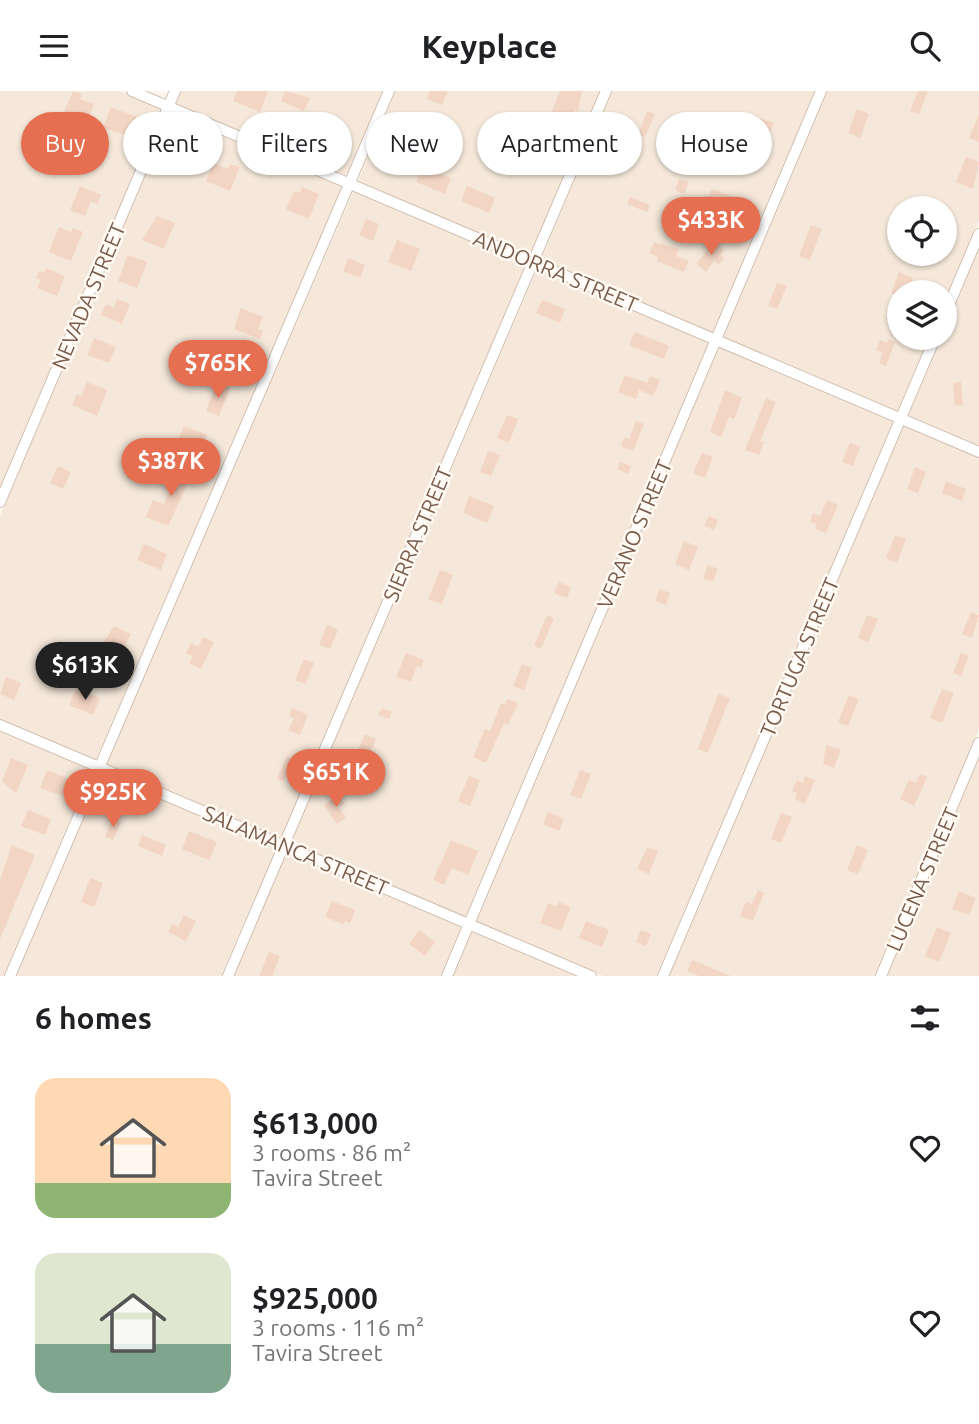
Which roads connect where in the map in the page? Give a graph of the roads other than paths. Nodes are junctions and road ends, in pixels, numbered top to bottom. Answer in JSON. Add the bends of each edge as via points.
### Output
{"nodes":[{"id":1,"x":132,"y":91,"type":"edge"},
{"id":2,"x":175,"y":91,"type":"edge"},
{"id":3,"x":389,"y":91,"type":"edge"},
{"id":4,"x":606,"y":91,"type":"edge"},
{"id":5,"x":821,"y":91,"type":"edge"},
{"id":6,"x":169,"y":106,"type":"junction"},
{"id":7,"x":351,"y":183,"type":"junction"},
{"id":8,"x":979,"y":235,"type":"edge"},
{"id":9,"x":534,"y":262,"type":"junction"},
{"id":10,"x":957,"y":286,"type":"edge"},
{"id":11,"x":716,"y":340,"type":"junction"},
{"id":12,"x":930,"y":350,"type":"edge"},
{"id":13,"x":900,"y":419,"type":"junction"},
{"id":14,"x":979,"y":452,"type":"edge"},
{"id":15,"x":0,"y":502,"type":"edge"},
{"id":16,"x":0,"y":725,"type":"edge"},
{"id":17,"x":979,"y":743,"type":"edge"},
{"id":18,"x":98,"y":768,"type":"junction"},
{"id":19,"x":284,"y":844,"type":"junction"},
{"id":20,"x":469,"y":923,"type":"junction"},
{"id":21,"x":10,"y":976,"type":"edge"},
{"id":22,"x":228,"y":976,"type":"edge"},
{"id":23,"x":447,"y":976,"type":"edge"},
{"id":24,"x":591,"y":976,"type":"edge"},
{"id":25,"x":663,"y":976,"type":"edge"},
{"id":26,"x":881,"y":976,"type":"edge"}],
"edges":[{"from":1,"to":6,"type":"street","name":"ANDORRA STREET"},
{"from":2,"to":6,"type":"street","name":"NEVADA STREET"},
{"from":3,"to":7,"type":"street"},
{"from":4,"to":9,"type":"street","name":"SIERRA STREET"},
{"from":5,"to":11,"type":"street","name":"VERANO STREET"},
{"from":6,"to":7,"type":"street","name":"ANDORRA STREET"},
{"from":6,"to":15,"type":"street","name":"NEVADA STREET"},
{"from":7,"to":9,"type":"street","name":"ANDORRA STREET"},
{"from":7,"to":18,"type":"street"},
{"from":8,"to":10,"type":"street"},
{"from":9,"to":11,"type":"street","name":"ANDORRA STREET"},
{"from":9,"to":19,"type":"street","name":"SIERRA STREET"},
{"from":11,"to":13,"type":"street","name":"ANDORRA STREET"},
{"from":11,"to":20,"type":"street","name":"VERANO STREET"},
{"from":12,"to":13,"type":"street","name":"TORTUGA STREET"},
{"from":13,"to":14,"type":"street","name":"ANDORRA STREET"},
{"from":13,"to":25,"type":"street","name":"TORTUGA STREET"},
{"from":16,"to":18,"type":"street","name":"SALAMANCA STREET"},
{"from":17,"to":26,"type":"street","name":"LUCENA STREET"},
{"from":18,"to":19,"type":"street","name":"SALAMANCA STREET"},
{"from":18,"to":21,"type":"street"},
{"from":19,"to":20,"type":"street","name":"SALAMANCA STREET"},
{"from":19,"to":22,"type":"street","name":"SIERRA STREET"},
{"from":20,"to":23,"type":"street","name":"VERANO STREET"},
{"from":20,"to":24,"type":"street","name":"SALAMANCA STREET"}]}
